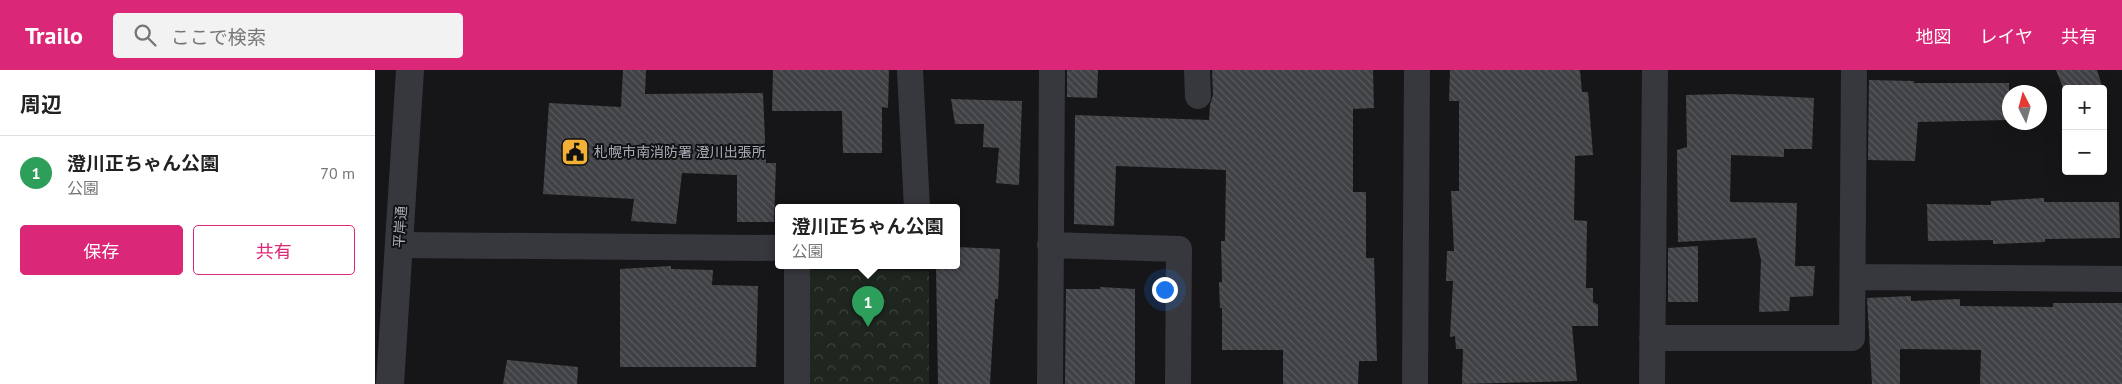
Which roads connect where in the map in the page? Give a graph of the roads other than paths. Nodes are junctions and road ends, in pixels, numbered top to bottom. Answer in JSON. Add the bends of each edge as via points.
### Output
{"nodes":[{"id":1,"x":410,"y":70,"type":"edge"},
{"id":2,"x":910,"y":70,"type":"edge"},
{"id":3,"x":1051,"y":70,"type":"edge"},
{"id":4,"x":1197,"y":70,"type":"edge"},
{"id":5,"x":1417,"y":70,"type":"edge"},
{"id":6,"x":1655,"y":70,"type":"edge"},
{"id":7,"x":1854,"y":70,"type":"edge"},
{"id":8,"x":1198,"y":96,"type":"dead end"},
{"id":9,"x":917,"y":204,"type":"edge"},
{"id":10,"x":399,"y":245,"type":"junction"},
{"id":11,"x":1050,"y":245,"type":"junction"},
{"id":12,"x":775,"y":248,"type":"edge"},
{"id":13,"x":797,"y":269,"type":"edge"},
{"id":14,"x":1853,"y":277,"type":"junction"},
{"id":15,"x":2122,"y":279,"type":"edge"},
{"id":16,"x":1652,"y":338,"type":"junction"},
{"id":17,"x":390,"y":384,"type":"edge"},
{"id":18,"x":797,"y":384,"type":"edge"},
{"id":19,"x":1051,"y":384,"type":"edge"},
{"id":20,"x":1178,"y":384,"type":"edge"},
{"id":21,"x":1415,"y":384,"type":"edge"},
{"id":22,"x":1652,"y":384,"type":"edge"}],
"edges":[{"from":1,"to":10,"type":"street","name":"平岸通"},
{"from":2,"to":9,"type":"street"},
{"from":3,"to":11,"type":"street"},
{"from":4,"to":8,"type":"street"},
{"from":5,"to":21,"type":"street"},
{"from":6,"to":16,"type":"street"},
{"from":7,"to":14,"type":"street"},
{"from":10,"to":12,"type":"street"},
{"from":10,"to":17,"type":"street","name":"平岸通"},
{"from":11,"to":19,"type":"street"},
{"from":11,"to":20,"type":"street","via":[[1179,249]]},
{"from":13,"to":18,"type":"street"},
{"from":14,"to":15,"type":"street"},
{"from":14,"to":16,"type":"street","via":[[1852,338]]},
{"from":16,"to":22,"type":"street"}]}
